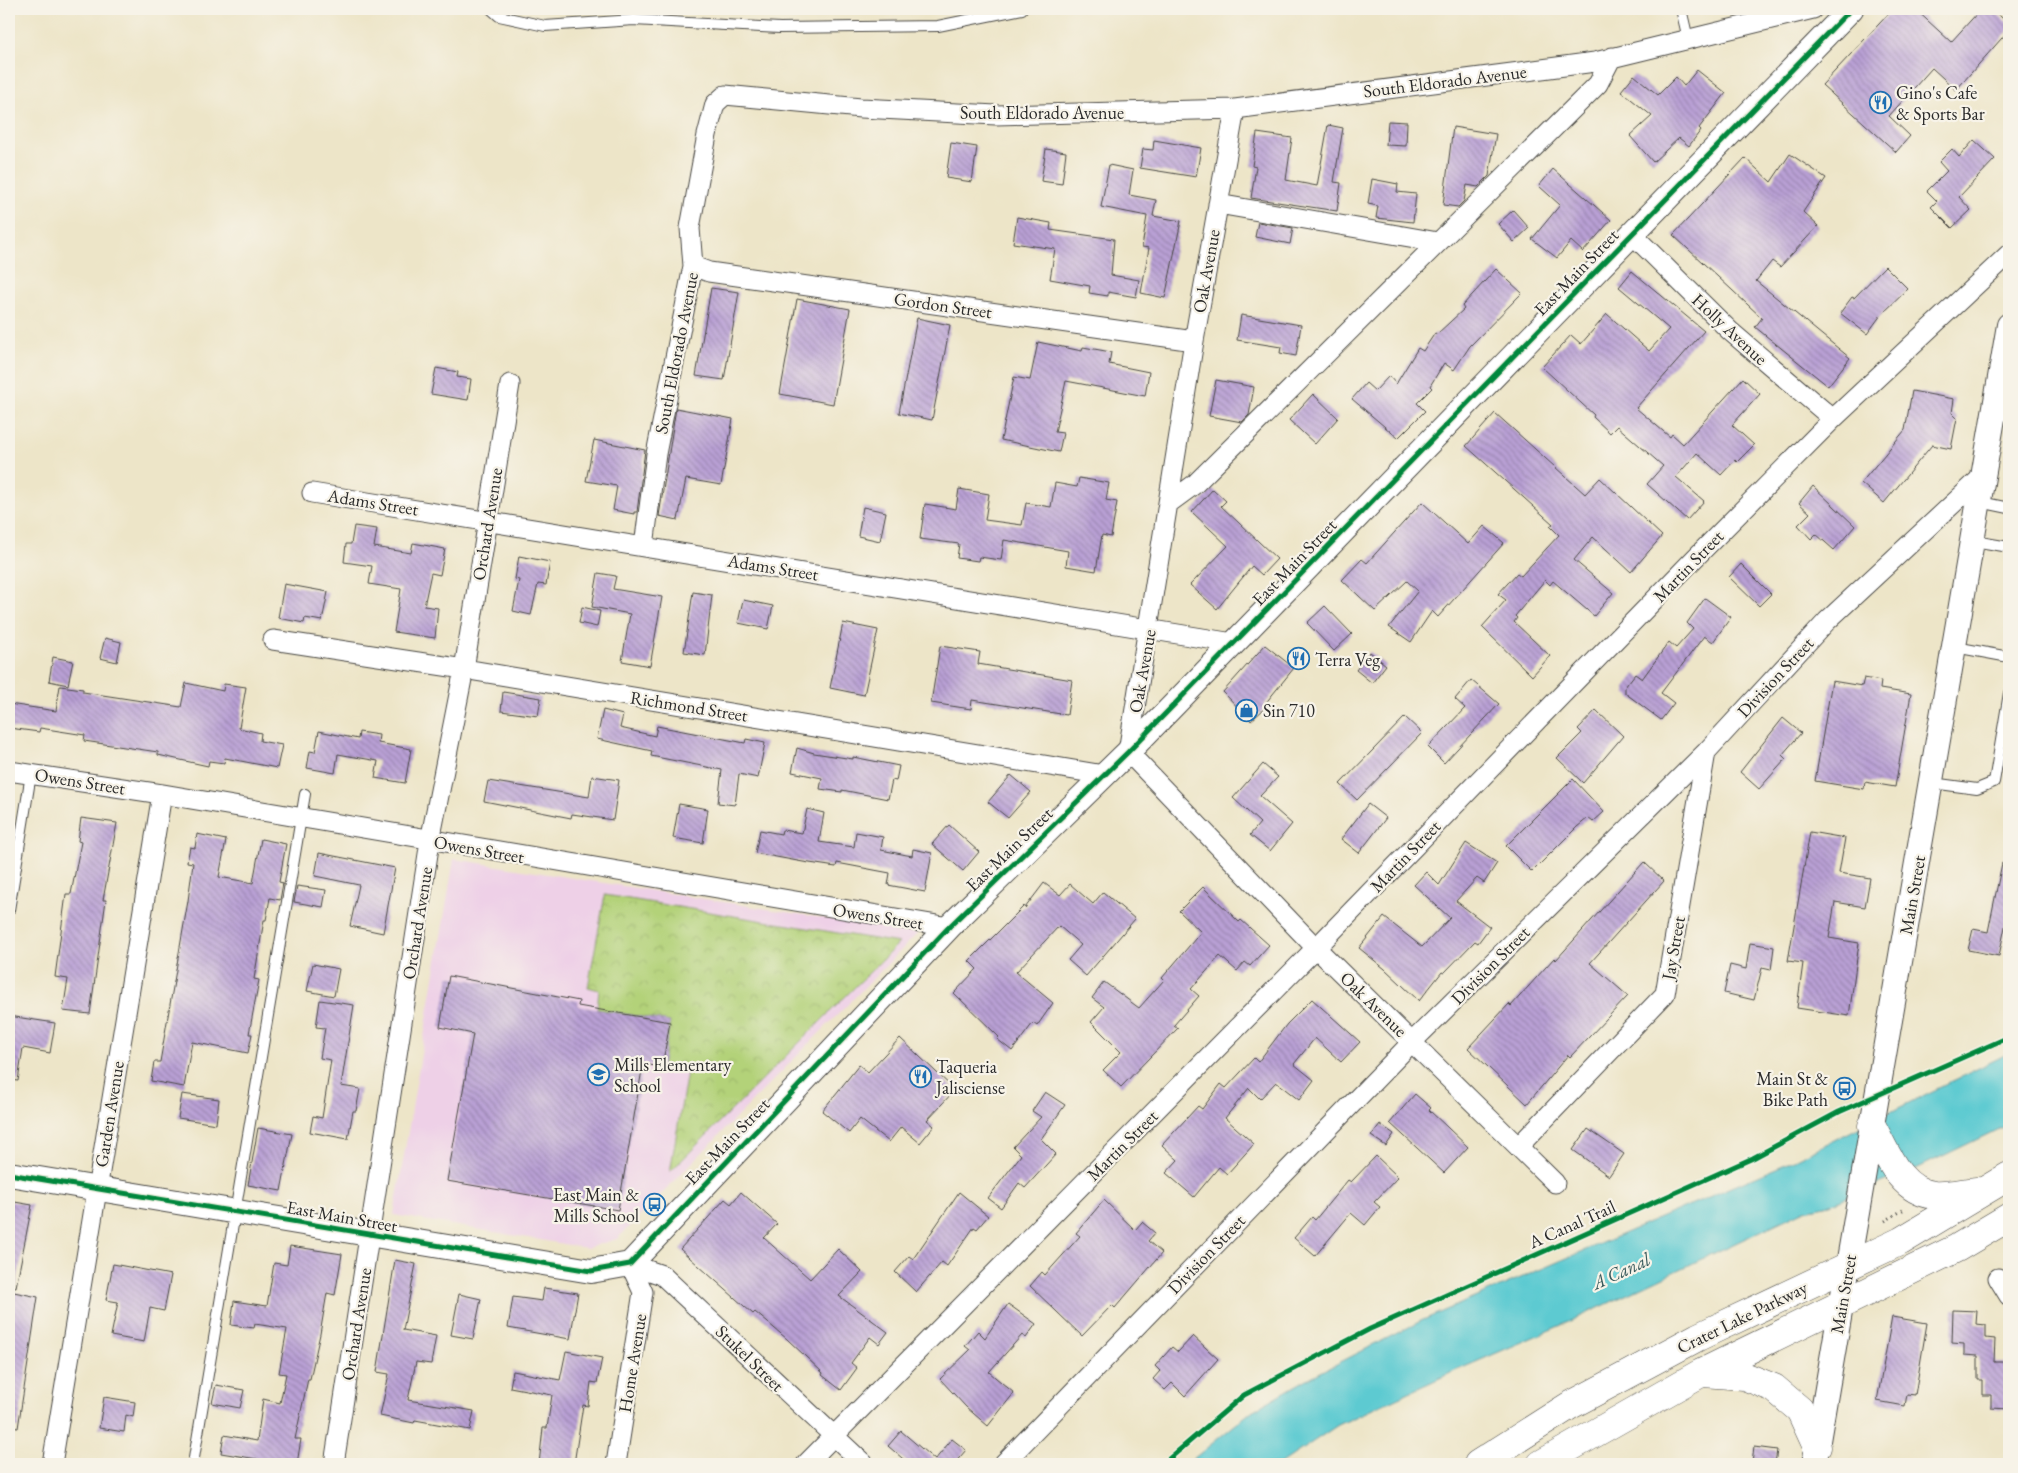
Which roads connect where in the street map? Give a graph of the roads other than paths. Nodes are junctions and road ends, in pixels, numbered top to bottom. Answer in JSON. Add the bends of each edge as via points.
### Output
{"nodes":[{"id":1,"x":491,"y":9,"type":"edge"},
{"id":2,"x":1022,"y":9,"type":"edge"},
{"id":3,"x":1681,"y":9,"type":"edge"},
{"id":4,"x":1813,"y":9,"type":"edge"},
{"id":5,"x":1851,"y":9,"type":"edge"},
{"id":6,"x":1688,"y":39,"type":"junction"},
{"id":7,"x":1612,"y":57,"type":"junction"},
{"id":8,"x":1235,"y":109,"type":"junction"},
{"id":9,"x":1218,"y":204,"type":"junction"},
{"id":10,"x":1632,"y":234,"type":"junction"},
{"id":11,"x":1438,"y":242,"type":"junction"},
{"id":12,"x":2009,"y":254,"type":"edge"},
{"id":13,"x":693,"y":266,"type":"junction"},
{"id":14,"x":2009,"y":325,"type":"edge"},
{"id":15,"x":1194,"y":341,"type":"junction"},
{"id":16,"x":510,"y":384,"type":"dead end"},
{"id":17,"x":1833,"y":420,"type":"junction"},
{"id":18,"x":1985,"y":474,"type":"junction"},
{"id":19,"x":312,"y":493,"type":"dead end"},
{"id":20,"x":1169,"y":502,"type":"junction"},
{"id":21,"x":1980,"y":502,"type":"junction"},
{"id":22,"x":2009,"y":508,"type":"edge"},
{"id":23,"x":487,"y":520,"type":"junction"},
{"id":24,"x":1974,"y":541,"type":"junction"},
{"id":25,"x":644,"y":546,"type":"junction"},
{"id":26,"x":2009,"y":547,"type":"edge"},
{"id":27,"x":1148,"y":630,"type":"junction"},
{"id":28,"x":273,"y":640,"type":"dead end"},
{"id":29,"x":1233,"y":643,"type":"junction"},
{"id":30,"x":1955,"y":648,"type":"junction"},
{"id":31,"x":2009,"y":657,"type":"edge"},
{"id":32,"x":464,"y":669,"type":"junction"},
{"id":33,"x":2009,"y":693,"type":"edge"},
{"id":34,"x":1128,"y":752,"type":"junction"},
{"id":35,"x":1706,"y":752,"type":"junction"},
{"id":36,"x":9,"y":771,"type":"edge"},
{"id":37,"x":31,"y":774,"type":"junction"},
{"id":38,"x":1104,"y":775,"type":"junction"},
{"id":39,"x":1932,"y":783,"type":"junction"},
{"id":40,"x":162,"y":794,"type":"junction"},
{"id":41,"x":305,"y":794,"type":"dead end"},
{"id":42,"x":300,"y":818,"type":"junction"},
{"id":43,"x":430,"y":841,"type":"junction"},
{"id":44,"x":9,"y":910,"type":"edge"},
{"id":45,"x":949,"y":927,"type":"junction"},
{"id":46,"x":1316,"y":948,"type":"junction"},
{"id":47,"x":1412,"y":1042,"type":"junction"},
{"id":48,"x":1874,"y":1113,"type":"junction"},
{"id":49,"x":1518,"y":1147,"type":"junction"},
{"id":50,"x":9,"y":1174,"type":"edge"},
{"id":51,"x":2009,"y":1176,"type":"edge"},
{"id":52,"x":1555,"y":1183,"type":"dead end"},
{"id":53,"x":97,"y":1188,"type":"junction"},
{"id":54,"x":1984,"y":1190,"type":"junction"},
{"id":55,"x":234,"y":1212,"type":"junction"},
{"id":56,"x":2002,"y":1225,"type":"edge"},
{"id":57,"x":369,"y":1234,"type":"junction"},
{"id":58,"x":630,"y":1264,"type":"junction"},
{"id":59,"x":1848,"y":1266,"type":"junction"},
{"id":60,"x":1998,"y":1278,"type":"dead end"},
{"id":61,"x":2009,"y":1296,"type":"edge"},
{"id":62,"x":1841,"y":1305,"type":"junction"},
{"id":63,"x":1702,"y":1373,"type":"junction"},
{"id":64,"x":834,"y":1438,"type":"junction"},
{"id":65,"x":1816,"y":1455,"type":"edge"},
{"id":66,"x":52,"y":1464,"type":"edge"},
{"id":67,"x":193,"y":1464,"type":"edge"},
{"id":68,"x":334,"y":1464,"type":"edge"},
{"id":69,"x":616,"y":1464,"type":"edge"},
{"id":70,"x":806,"y":1464,"type":"edge"},
{"id":71,"x":864,"y":1464,"type":"edge"},
{"id":72,"x":1003,"y":1464,"type":"edge"},
{"id":73,"x":1478,"y":1464,"type":"edge"},
{"id":74,"x":1541,"y":1464,"type":"edge"}],
"edges":[{"from":1,"to":2,"type":"lane","via":[[499,16],[545,26],[634,20],[780,28],[938,26]]},
{"from":3,"to":6,"type":"lane"},
{"from":4,"to":6,"type":"street","name":"South Eldorado Avenue"},
{"from":5,"to":10,"type":"street","name":"East Main Street"},
{"from":6,"to":7,"type":"street","name":"South Eldorado Avenue"},
{"from":7,"to":8,"type":"street","name":"South Eldorado Avenue"},
{"from":7,"to":11,"type":"street","via":[[1598,84]]},
{"from":8,"to":9,"type":"street","name":"Oak Avenue"},
{"from":8,"to":13,"type":"street","name":"South Eldorado Avenue","via":[[996,115],[861,108],[725,95],[715,104],[705,144],[690,228]]},
{"from":9,"to":11,"type":"street"},
{"from":9,"to":15,"type":"street","name":"Oak Avenue"},
{"from":10,"to":17,"type":"street","name":"Holly Avenue","via":[[1730,331]]},
{"from":10,"to":29,"type":"street","name":"East Main Street"},
{"from":11,"to":20,"type":"street","via":[[1195,484]]},
{"from":12,"to":17,"type":"street","name":"Martin Street"},
{"from":13,"to":15,"type":"street","name":"Gordon Street","via":[[719,274]]},
{"from":13,"to":25,"type":"street","name":"South Eldorado Avenue","via":[[656,454]]},
{"from":14,"to":18,"type":"street","name":"Main Street"},
{"from":15,"to":20,"type":"street","name":"Oak Avenue"},
{"from":16,"to":23,"type":"street","name":"Orchard Avenue"},
{"from":17,"to":46,"type":"street","name":"Martin Street"},
{"from":18,"to":21,"type":"street","name":"Main Street"},
{"from":18,"to":35,"type":"street","name":"Division Street","via":[[1827,621]]},
{"from":19,"to":23,"type":"street","name":"Adams Street"},
{"from":20,"to":27,"type":"street","name":"Oak Avenue"},
{"from":21,"to":22,"type":"lane"},
{"from":21,"to":24,"type":"street","name":"Main Street"},
{"from":23,"to":25,"type":"street","name":"Adams Street"},
{"from":23,"to":32,"type":"street","name":"Orchard Avenue"},
{"from":24,"to":26,"type":"lane"},
{"from":24,"to":30,"type":"street","name":"Main Street"},
{"from":25,"to":27,"type":"street","name":"Adams Street"},
{"from":27,"to":29,"type":"street","name":"Adams Street"},
{"from":27,"to":34,"type":"street","name":"Oak Avenue"},
{"from":28,"to":32,"type":"street","name":"Richmond Street"},
{"from":29,"to":34,"type":"street","name":"East Main Street"},
{"from":30,"to":31,"type":"lane"},
{"from":30,"to":39,"type":"street","name":"Main Street"},
{"from":32,"to":38,"type":"street","name":"Richmond Street"},
{"from":32,"to":43,"type":"street","name":"Orchard Avenue"},
{"from":33,"to":39,"type":"lane","via":[[1994,782],[1976,789]]},
{"from":34,"to":38,"type":"street","name":"East Main Street"},
{"from":34,"to":46,"type":"street","name":"Oak Avenue"},
{"from":35,"to":47,"type":"street","name":"Division Street"},
{"from":35,"to":49,"type":"street","name":"Jay Street","via":[[1665,994]]},
{"from":36,"to":37,"type":"street","name":"Owens Street"},
{"from":37,"to":40,"type":"street","name":"Owens Street"},
{"from":37,"to":44,"type":"lane"},
{"from":38,"to":45,"type":"street","name":"East Main Street"},
{"from":39,"to":48,"type":"street","name":"Main Street"},
{"from":40,"to":42,"type":"street","name":"Owens Street"},
{"from":40,"to":53,"type":"street","name":"Garden Avenue"},
{"from":41,"to":42,"type":"lane"},
{"from":42,"to":43,"type":"street","name":"Owens Street"},
{"from":42,"to":55,"type":"lane"},
{"from":43,"to":45,"type":"street","name":"Owens Street"},
{"from":43,"to":57,"type":"street","name":"Orchard Avenue"},
{"from":45,"to":58,"type":"street","name":"East Main Street"},
{"from":46,"to":47,"type":"street","name":"Oak Avenue"},
{"from":46,"to":64,"type":"street","name":"Martin Street"},
{"from":47,"to":49,"type":"street","name":"Oak Avenue"},
{"from":47,"to":72,"type":"street","name":"Division Street"},
{"from":48,"to":54,"type":"main road","via":[[1892,1167],[1910,1196]]},
{"from":48,"to":59,"type":"street","name":"Main Street"},
{"from":49,"to":52,"type":"street","name":"Oak Avenue"},
{"from":50,"to":53,"type":"street","name":"East Main Street"},
{"from":51,"to":54,"type":"main road","name":"Crater Lake Parkway"},
{"from":53,"to":55,"type":"street","name":"East Main Street"},
{"from":53,"to":66,"type":"street","name":"Garden Avenue"},
{"from":54,"to":59,"type":"main road","name":"Crater Lake Parkway","via":[[1901,1241]]},
{"from":55,"to":57,"type":"street","name":"East Main Street"},
{"from":55,"to":67,"type":"lane"},
{"from":56,"to":62,"type":"main road","name":"Crater Lake Parkway"},
{"from":57,"to":58,"type":"street","name":"East Main Street","via":[[591,1271]]},
{"from":57,"to":68,"type":"street","name":"Orchard Avenue"},
{"from":58,"to":64,"type":"street","name":"Stukel Street","via":[[662,1275]]},
{"from":58,"to":69,"type":"street","name":"Home Avenue","via":[[642,1292]]},
{"from":59,"to":62,"type":"street","name":"Main Street"},
{"from":59,"to":73,"type":"main road","name":"Crater Lake Parkway","via":[[1698,1338],[1569,1406]]},
{"from":60,"to":61,"type":"street"},
{"from":62,"to":63,"type":"main road","name":"Crater Lake Parkway"},
{"from":62,"to":65,"type":"street","name":"Main Street"},
{"from":63,"to":65,"type":"main road","via":[[1744,1376],[1774,1388],[1800,1410]]},
{"from":63,"to":74,"type":"main road","name":"Crater Lake Parkway"},
{"from":64,"to":70,"type":"street","name":"Martin Street"},
{"from":64,"to":71,"type":"street","name":"Stukel Street"}]}
